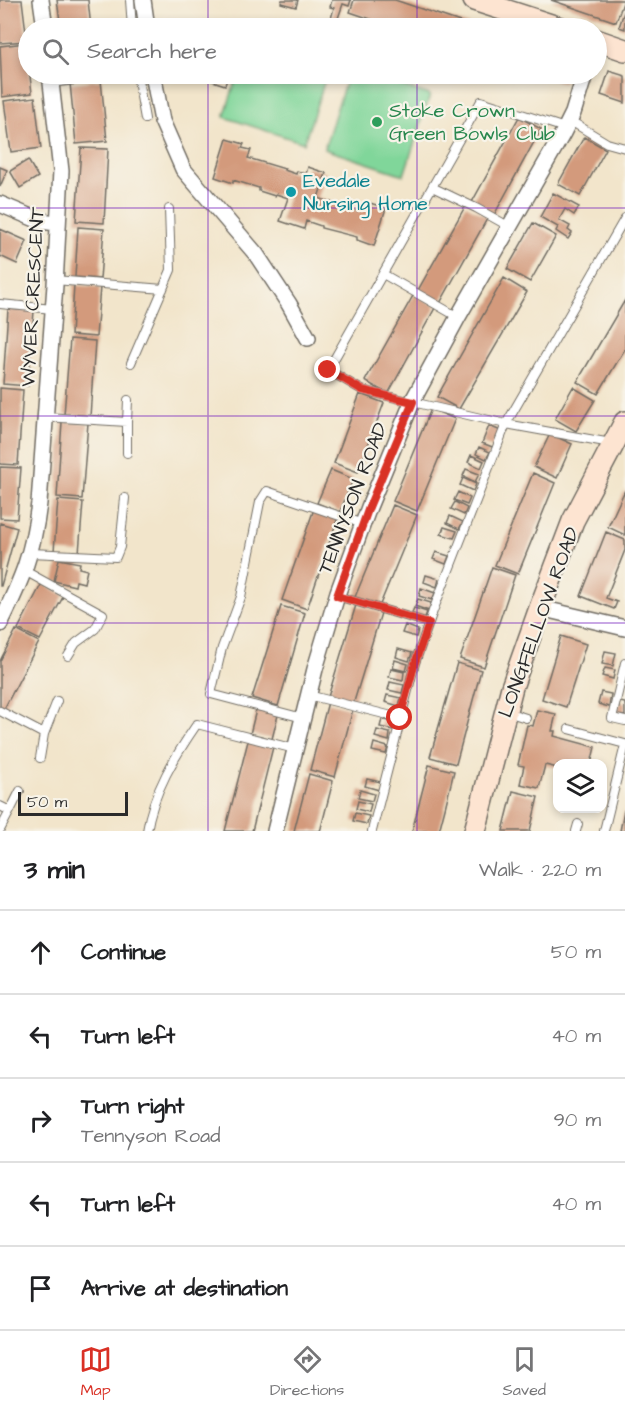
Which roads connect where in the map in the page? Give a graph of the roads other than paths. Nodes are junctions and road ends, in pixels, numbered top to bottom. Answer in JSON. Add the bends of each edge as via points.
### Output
{"nodes":[{"id":1,"x":41,"y":0,"type":"edge"},
{"id":2,"x":130,"y":0,"type":"edge"},
{"id":3,"x":143,"y":0,"type":"edge"},
{"id":4,"x":474,"y":0,"type":"edge"},
{"id":5,"x":44,"y":18,"type":"edge"},
{"id":6,"x":131,"y":18,"type":"edge"},
{"id":7,"x":146,"y":18,"type":"edge"},
{"id":8,"x":530,"y":18,"type":"edge"},
{"id":9,"x":607,"y":44,"type":"edge"},
{"id":10,"x":625,"y":50,"type":"edge"},
{"id":11,"x":52,"y":84,"type":"edge"},
{"id":12,"x":139,"y":84,"type":"edge"},
{"id":13,"x":155,"y":84,"type":"edge"},
{"id":14,"x":581,"y":84,"type":"edge"},
{"id":15,"x":145,"y":119,"type":"dead end"},
{"id":16,"x":567,"y":124,"type":"junction"},
{"id":17,"x":625,"y":148,"type":"edge"},
{"id":18,"x":432,"y":187,"type":"junction"},
{"id":19,"x":0,"y":204,"type":"edge"},
{"id":20,"x":169,"y":209,"type":"dead end"},
{"id":21,"x":625,"y":218,"type":"edge"},
{"id":22,"x":57,"y":224,"type":"junction"},
{"id":23,"x":510,"y":227,"type":"junction"},
{"id":24,"x":383,"y":274,"type":"junction"},
{"id":25,"x":56,"y":280,"type":"junction"},
{"id":26,"x":163,"y":289,"type":"junction"},
{"id":27,"x":0,"y":304,"type":"edge"},
{"id":28,"x":53,"y":309,"type":"junction"},
{"id":29,"x":458,"y":317,"type":"junction"},
{"id":30,"x":308,"y":338,"type":"dead end"},
{"id":31,"x":131,"y":363,"type":"dead end"},
{"id":32,"x":128,"y":400,"type":"dead end"},
{"id":33,"x":413,"y":402,"type":"junction"},
{"id":34,"x":45,"y":417,"type":"junction"},
{"id":35,"x":127,"y":422,"type":"junction"},
{"id":36,"x":625,"y":422,"type":"edge"},
{"id":37,"x":506,"y":424,"type":"junction"},
{"id":38,"x":619,"y":445,"type":"edge"},
{"id":39,"x":127,"y":453,"type":"dead end"},
{"id":40,"x":125,"y":498,"type":"dead end"},
{"id":41,"x":363,"y":524,"type":"junction"},
{"id":42,"x":31,"y":553,"type":"junction"},
{"id":43,"x":25,"y":571,"type":"junction"},
{"id":44,"x":337,"y":596,"type":"junction"},
{"id":45,"x":540,"y":608,"type":"junction"},
{"id":46,"x":429,"y":623,"type":"junction"},
{"id":47,"x":0,"y":624,"type":"edge"},
{"id":48,"x":625,"y":628,"type":"edge"},
{"id":49,"x":68,"y":656,"type":"dead end"},
{"id":50,"x":625,"y":663,"type":"edge"},
{"id":51,"x":308,"y":695,"type":"junction"},
{"id":52,"x":57,"y":701,"type":"dead end"},
{"id":53,"x":0,"y":711,"type":"edge"},
{"id":54,"x":505,"y":712,"type":"junction"},
{"id":55,"x":303,"y":718,"type":"junction"},
{"id":56,"x":400,"y":718,"type":"junction"},
{"id":57,"x":526,"y":718,"type":"dead end"},
{"id":58,"x":625,"y":721,"type":"edge"},
{"id":59,"x":569,"y":729,"type":"dead end"},
{"id":60,"x":44,"y":734,"type":"junction"},
{"id":61,"x":625,"y":744,"type":"edge"},
{"id":62,"x":295,"y":749,"type":"junction"},
{"id":63,"x":40,"y":758,"type":"dead end"},
{"id":64,"x":20,"y":791,"type":"dead end"},
{"id":65,"x":0,"y":806,"type":"edge"},
{"id":66,"x":10,"y":811,"type":"junction"},
{"id":67,"x":0,"y":830,"type":"edge"},
{"id":68,"x":147,"y":831,"type":"edge"},
{"id":69,"x":275,"y":831,"type":"edge"},
{"id":70,"x":372,"y":831,"type":"edge"},
{"id":71,"x":475,"y":831,"type":"edge"},
{"id":72,"x":604,"y":831,"type":"edge"}],
"edges":[{"from":1,"to":5,"type":"street"},
{"from":2,"to":6,"type":"lane"},
{"from":3,"to":7,"type":"street"},
{"from":4,"to":8,"type":"street"},
{"from":9,"to":10,"type":"street"},
{"from":11,"to":22,"type":"street","name":"WYVER CRESCENT","via":[[60,161]]},
{"from":12,"to":15,"type":"lane"},
{"from":13,"to":30,"type":"street","via":[[162,121],[183,169],[256,254]]},
{"from":14,"to":16,"type":"street","name":"TENNYSON ROAD"},
{"from":16,"to":17,"type":"lane"},
{"from":16,"to":18,"type":"lane","via":[[481,101]]},
{"from":16,"to":23,"type":"street","name":"TENNYSON ROAD"},
{"from":18,"to":23,"type":"lane"},
{"from":18,"to":24,"type":"lane"},
{"from":19,"to":22,"type":"street"},
{"from":20,"to":26,"type":"lane","via":[[171,270]]},
{"from":21,"to":37,"type":"lane"},
{"from":22,"to":25,"type":"street","name":"WYVER CRESCENT"},
{"from":23,"to":29,"type":"street","name":"TENNYSON ROAD"},
{"from":24,"to":29,"type":"lane"},
{"from":24,"to":33,"type":"lane","via":[[326,369],[362,390]]},
{"from":25,"to":26,"type":"lane"},
{"from":25,"to":28,"type":"street","name":"WYVER CRESCENT"},
{"from":26,"to":31,"type":"lane"},
{"from":27,"to":28,"type":"lane"},
{"from":28,"to":34,"type":"street","name":"WYVER CRESCENT"},
{"from":29,"to":33,"type":"street","name":"TENNYSON ROAD"},
{"from":32,"to":35,"type":"lane"},
{"from":33,"to":37,"type":"lane"},
{"from":33,"to":41,"type":"street","name":"TENNYSON ROAD"},
{"from":34,"to":35,"type":"lane"},
{"from":34,"to":42,"type":"street","name":"WYVER CRESCENT"},
{"from":35,"to":39,"type":"lane"},
{"from":36,"to":38,"type":"street","name":"LONGFELLOW ROAD"},
{"from":37,"to":38,"type":"lane"},
{"from":37,"to":46,"type":"lane"},
{"from":38,"to":45,"type":"street","name":"LONGFELLOW ROAD","via":[[573,521]]},
{"from":40,"to":42,"type":"lane","via":[[116,558]]},
{"from":41,"to":44,"type":"street","name":"TENNYSON ROAD"},
{"from":41,"to":55,"type":"lane","via":[[267,491],[260,502],[241,597],[222,648],[211,694]]},
{"from":42,"to":43,"type":"street","name":"WYVER CRESCENT"},
{"from":43,"to":47,"type":"street","name":"WYVER CRESCENT"},
{"from":43,"to":49,"type":"lane","via":[[103,614],[95,629],[76,643]]},
{"from":44,"to":46,"type":"lane"},
{"from":44,"to":51,"type":"street","name":"TENNYSON ROAD"},
{"from":45,"to":48,"type":"street"},
{"from":45,"to":54,"type":"street","name":"LONGFELLOW ROAD"},
{"from":46,"to":56,"type":"lane"},
{"from":50,"to":58,"type":"lane","via":[[612,718]]},
{"from":51,"to":55,"type":"street","name":"TENNYSON ROAD"},
{"from":51,"to":56,"type":"lane"},
{"from":52,"to":60,"type":"lane"},
{"from":53,"to":60,"type":"lane"},
{"from":54,"to":57,"type":"lane"},
{"from":54,"to":71,"type":"street","name":"LONGFELLOW ROAD"},
{"from":55,"to":62,"type":"street","name":"TENNYSON ROAD"},
{"from":56,"to":70,"type":"lane"},
{"from":59,"to":61,"type":"lane"},
{"from":60,"to":63,"type":"lane"},
{"from":61,"to":72,"type":"lane"},
{"from":62,"to":68,"type":"lane","via":[[197,724],[176,755],[158,793]]},
{"from":62,"to":69,"type":"street","name":"TENNYSON ROAD"},
{"from":64,"to":66,"type":"lane"},
{"from":65,"to":66,"type":"lane"},
{"from":66,"to":67,"type":"lane"}]}
